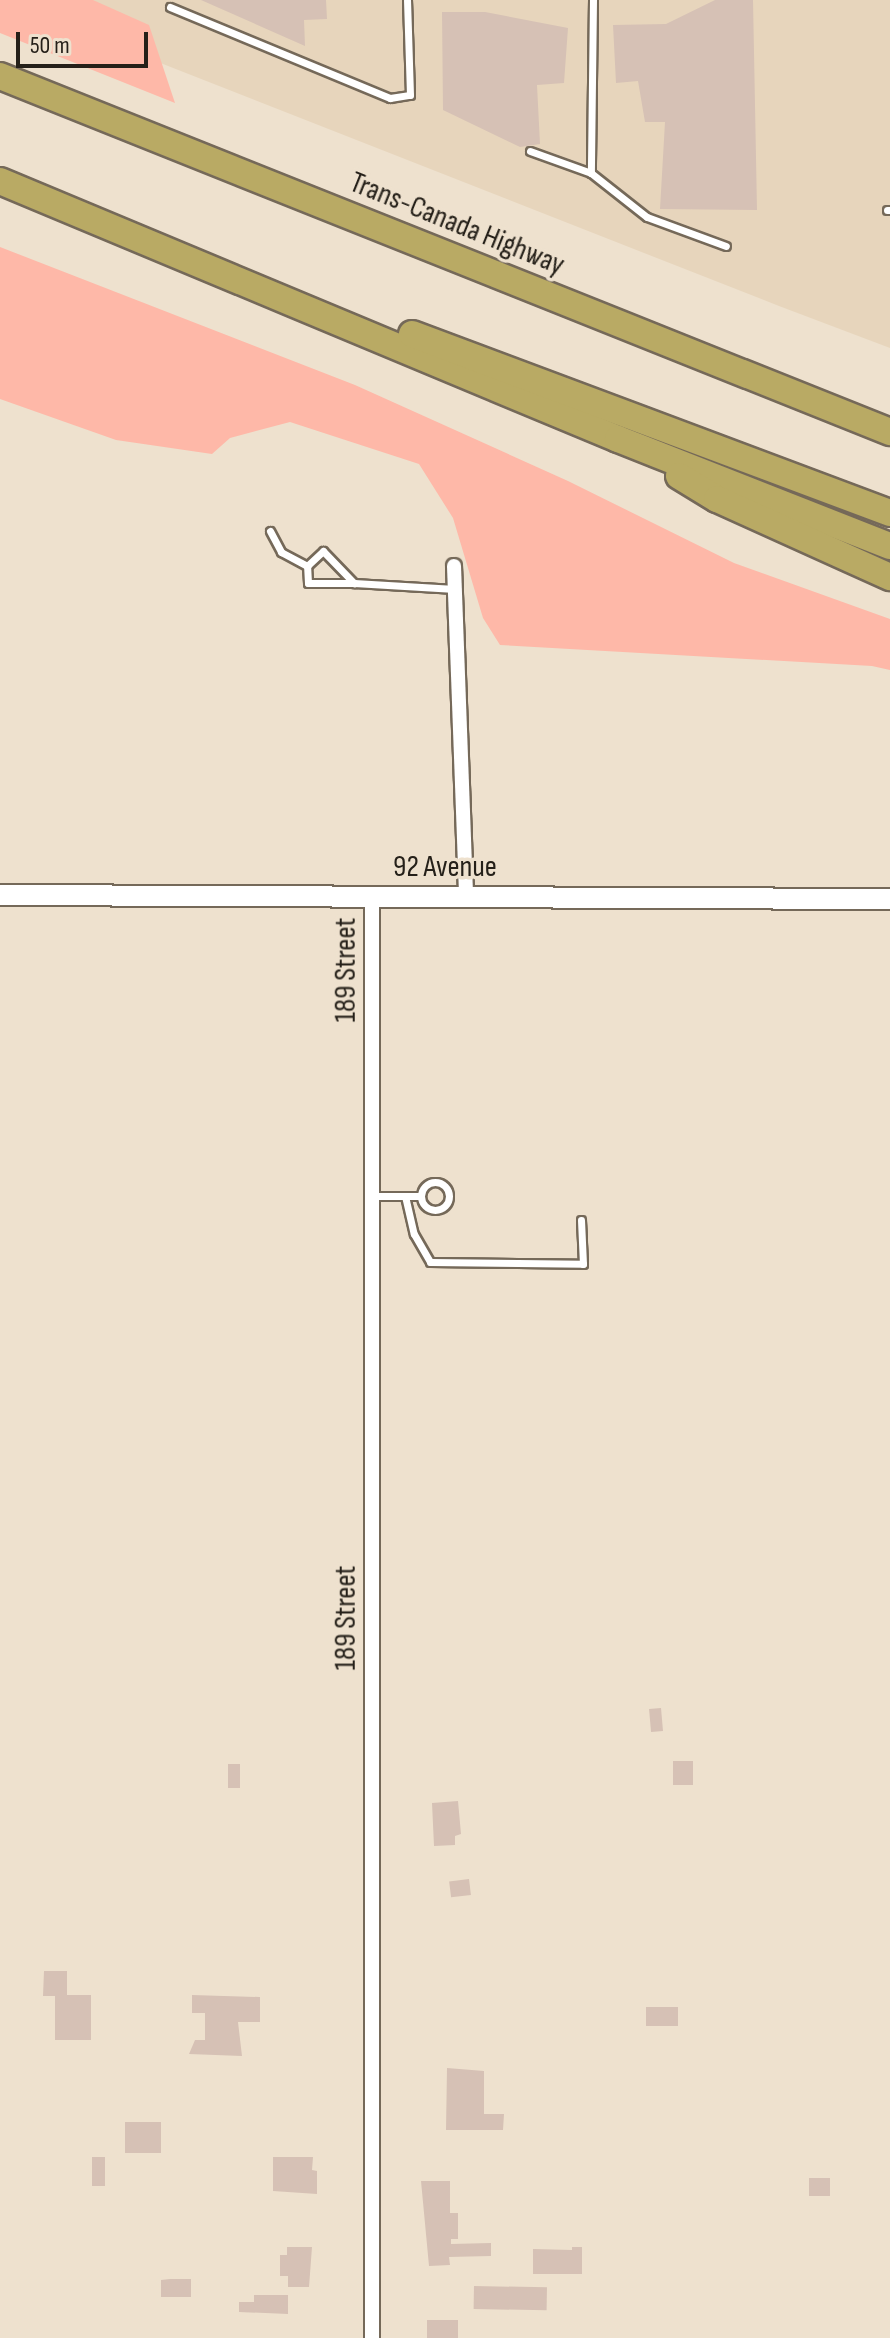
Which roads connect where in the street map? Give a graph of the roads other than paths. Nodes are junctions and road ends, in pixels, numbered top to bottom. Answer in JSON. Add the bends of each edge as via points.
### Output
{"nodes":[{"id":1,"x":407,"y":0,"type":"edge"},
{"id":2,"x":593,"y":0,"type":"edge"},
{"id":3,"x":170,"y":7,"type":"dead end"},
{"id":4,"x":0,"y":76,"type":"edge"},
{"id":5,"x":530,"y":151,"type":"dead end"},
{"id":6,"x":591,"y":173,"type":"junction"},
{"id":7,"x":0,"y":181,"type":"edge"},
{"id":8,"x":104,"y":223,"type":"junction"},
{"id":9,"x":726,"y":246,"type":"dead end"},
{"id":10,"x":890,"y":432,"type":"edge"},
{"id":11,"x":618,"y":439,"type":"junction"},
{"id":12,"x":890,"y":513,"type":"edge"},
{"id":13,"x":270,"y":531,"type":"dead end"},
{"id":14,"x":890,"y":546,"type":"edge"},
{"id":15,"x":307,"y":566,"type":"junction"},
{"id":16,"x":454,"y":566,"type":"dead end"},
{"id":17,"x":890,"y":577,"type":"edge"},
{"id":18,"x":354,"y":583,"type":"junction"},
{"id":19,"x":455,"y":589,"type":"junction"},
{"id":20,"x":0,"y":895,"type":"edge"},
{"id":21,"x":372,"y":897,"type":"junction"},
{"id":22,"x":466,"y":897,"type":"junction"},
{"id":23,"x":890,"y":899,"type":"edge"},
{"id":24,"x":372,"y":1196,"type":"junction"},
{"id":25,"x":405,"y":1196,"type":"junction"},
{"id":26,"x":420,"y":1196,"type":"junction"},
{"id":27,"x":581,"y":1220,"type":"dead end"},
{"id":28,"x":372,"y":2338,"type":"edge"}],
"edges":[{"from":1,"to":3,"type":"lane","via":[[410,95],[390,98]]},
{"from":2,"to":6,"type":"lane"},
{"from":4,"to":10,"type":"highway","name":"Trans-Canada Highway"},
{"from":5,"to":6,"type":"lane"},
{"from":6,"to":9,"type":"lane","via":[[647,217]]},
{"from":7,"to":8,"type":"highway"},
{"from":8,"to":11,"type":"highway"},
{"from":8,"to":12,"type":"highway"},
{"from":11,"to":14,"type":"highway"},
{"from":11,"to":17,"type":"highway","via":[[717,499]]},
{"from":13,"to":15,"type":"lane","via":[[281,552]]},
{"from":15,"to":18,"type":"lane","via":[[308,583]]},
{"from":15,"to":18,"type":"lane","via":[[323,551]]},
{"from":16,"to":19,"type":"street"},
{"from":18,"to":19,"type":"lane"},
{"from":19,"to":22,"type":"street"},
{"from":20,"to":21,"type":"street","name":"92 Avenue"},
{"from":21,"to":22,"type":"street","name":"92 Avenue"},
{"from":21,"to":24,"type":"street","name":"189 Street"},
{"from":22,"to":23,"type":"street","name":"92 Avenue"},
{"from":24,"to":25,"type":"lane"},
{"from":24,"to":28,"type":"street","name":"189 Street"},
{"from":25,"to":26,"type":"lane"},
{"from":25,"to":27,"type":"lane","via":[[414,1234],[430,1262],[583,1264]]},
{"from":26,"to":26,"type":"lane","via":[[427,1208],[436,1210],[449,1198],[445,1185],[436,1182],[427,1184]]}]}
